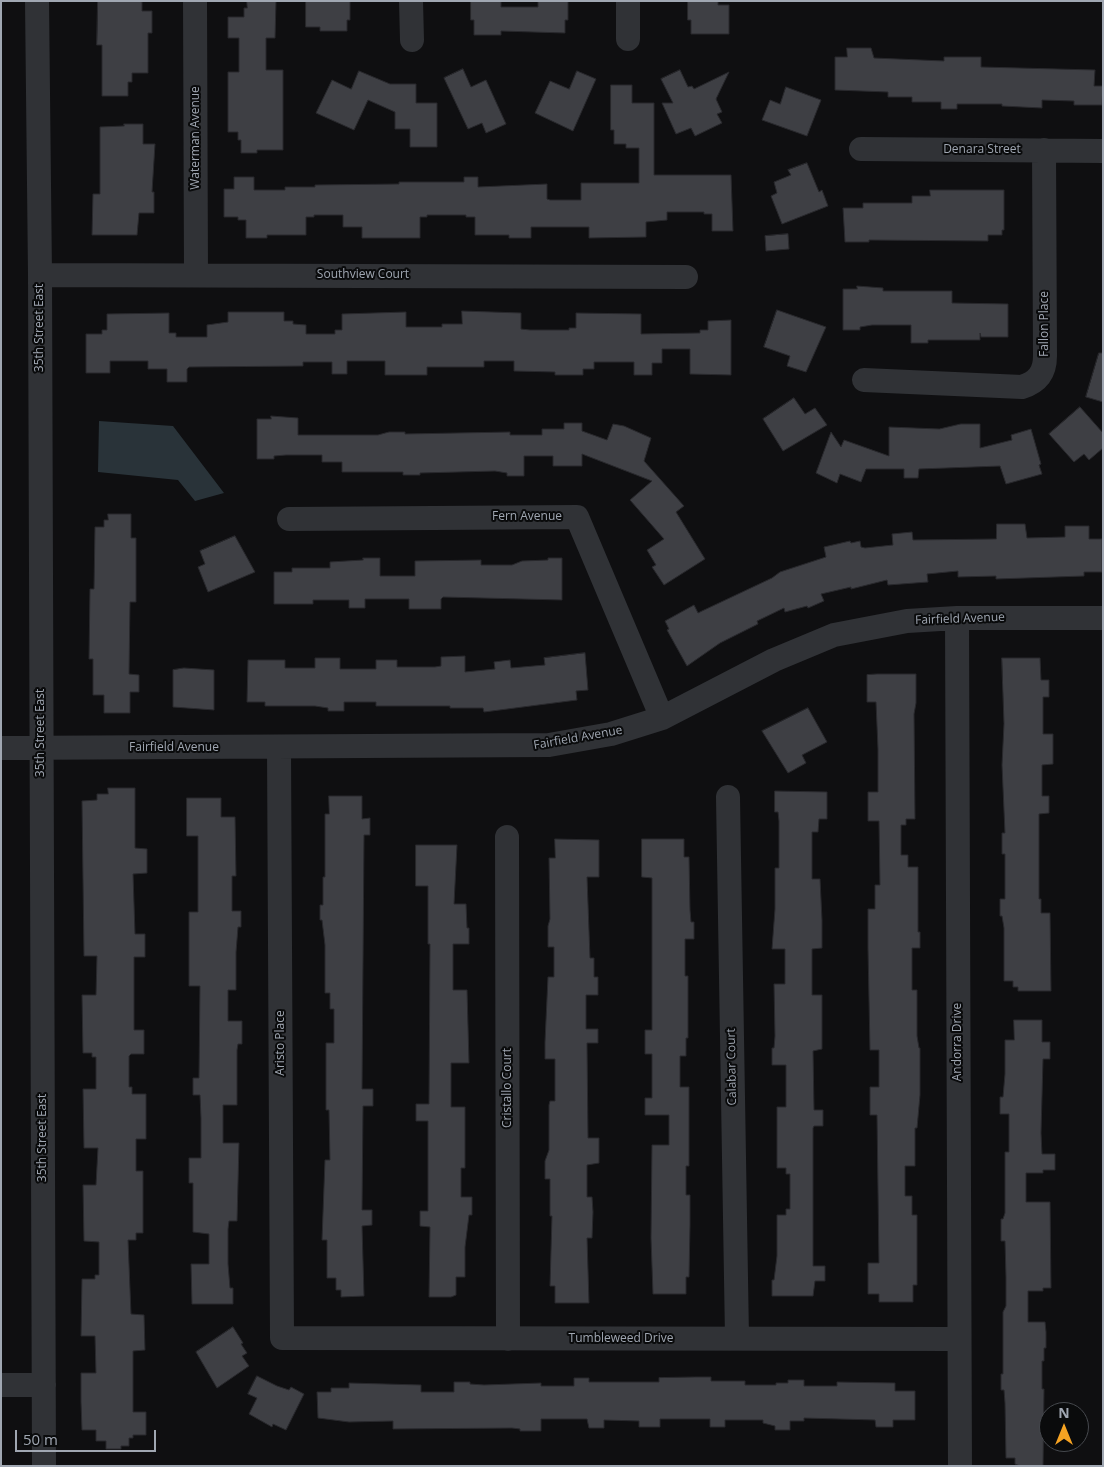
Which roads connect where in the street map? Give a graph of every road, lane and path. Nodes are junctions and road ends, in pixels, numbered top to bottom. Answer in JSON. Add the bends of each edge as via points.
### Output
{"nodes":[{"id":1,"x":37,"y":1,"type":"edge"},
{"id":2,"x":196,"y":1,"type":"edge"},
{"id":3,"x":411,"y":1,"type":"edge"},
{"id":4,"x":628,"y":1,"type":"edge"},
{"id":5,"x":628,"y":39,"type":"dead end"},
{"id":6,"x":412,"y":40,"type":"dead end"},
{"id":7,"x":861,"y":149,"type":"dead end"},
{"id":8,"x":1044,"y":150,"type":"junction"},
{"id":9,"x":1103,"y":151,"type":"edge"},
{"id":10,"x":196,"y":274,"type":"junction"},
{"id":11,"x":40,"y":275,"type":"junction"},
{"id":12,"x":686,"y":277,"type":"dead end"},
{"id":13,"x":864,"y":380,"type":"dead end"},
{"id":14,"x":289,"y":519,"type":"dead end"},
{"id":15,"x":957,"y":618,"type":"junction"},
{"id":16,"x":1103,"y":618,"type":"edge"},
{"id":17,"x":662,"y":718,"type":"junction"},
{"id":18,"x":1,"y":748,"type":"edge"},
{"id":19,"x":41,"y":748,"type":"junction"},
{"id":20,"x":280,"y":748,"type":"junction"},
{"id":21,"x":728,"y":797,"type":"dead end"},
{"id":22,"x":507,"y":837,"type":"dead end"},
{"id":23,"x":282,"y":1338,"type":"joint"},
{"id":24,"x":737,"y":1338,"type":"junction"},
{"id":25,"x":508,"y":1339,"type":"junction"},
{"id":26,"x":959,"y":1339,"type":"junction"},
{"id":27,"x":1,"y":1385,"type":"edge"},
{"id":28,"x":44,"y":1385,"type":"junction"},
{"id":29,"x":44,"y":1466,"type":"edge"},
{"id":30,"x":960,"y":1466,"type":"edge"}],
"edges":[{"from":1,"to":11,"type":"street","name":"35th Street East"},
{"from":2,"to":10,"type":"street","name":"Waterman Avenue"},
{"from":3,"to":6,"type":"street"},
{"from":4,"to":5,"type":"street"},
{"from":7,"to":8,"type":"street","name":"Denara Street"},
{"from":8,"to":9,"type":"street","name":"Denara Street"},
{"from":8,"to":13,"type":"street","name":"Fallon Place","via":[[1045,356],[1042,373],[1022,387]]},
{"from":10,"to":11,"type":"street","name":"Southview Court"},
{"from":10,"to":12,"type":"street","name":"Southview Court"},
{"from":11,"to":19,"type":"street","name":"35th Street East"},
{"from":14,"to":17,"type":"street","name":"Fern Avenue","via":[[577,517]]},
{"from":15,"to":16,"type":"street","name":"Fairfield Avenue"},
{"from":15,"to":17,"type":"street","name":"Fairfield Avenue","via":[[908,621],[834,635],[774,660]]},
{"from":15,"to":26,"type":"street","name":"Andorra Drive"},
{"from":17,"to":20,"type":"street","name":"Fairfield Avenue","via":[[611,734],[549,745]]},
{"from":18,"to":19,"type":"street","name":"Fairfield Avenue"},
{"from":19,"to":20,"type":"street","name":"Fairfield Avenue"},
{"from":19,"to":28,"type":"street","name":"35th Street East"},
{"from":20,"to":23,"type":"street","name":"Aristo Place"},
{"from":21,"to":24,"type":"street","name":"Calabar Court"},
{"from":22,"to":25,"type":"street","name":"Cristallo Court"},
{"from":23,"to":25,"type":"street","name":"Tumbleweed Drive"},
{"from":24,"to":25,"type":"street","name":"Tumbleweed Drive"},
{"from":24,"to":26,"type":"street","name":"Tumbleweed Drive"},
{"from":26,"to":30,"type":"street","name":"Andorra Drive"},
{"from":27,"to":28,"type":"street"},
{"from":28,"to":29,"type":"street","name":"35th Street East"}]}
